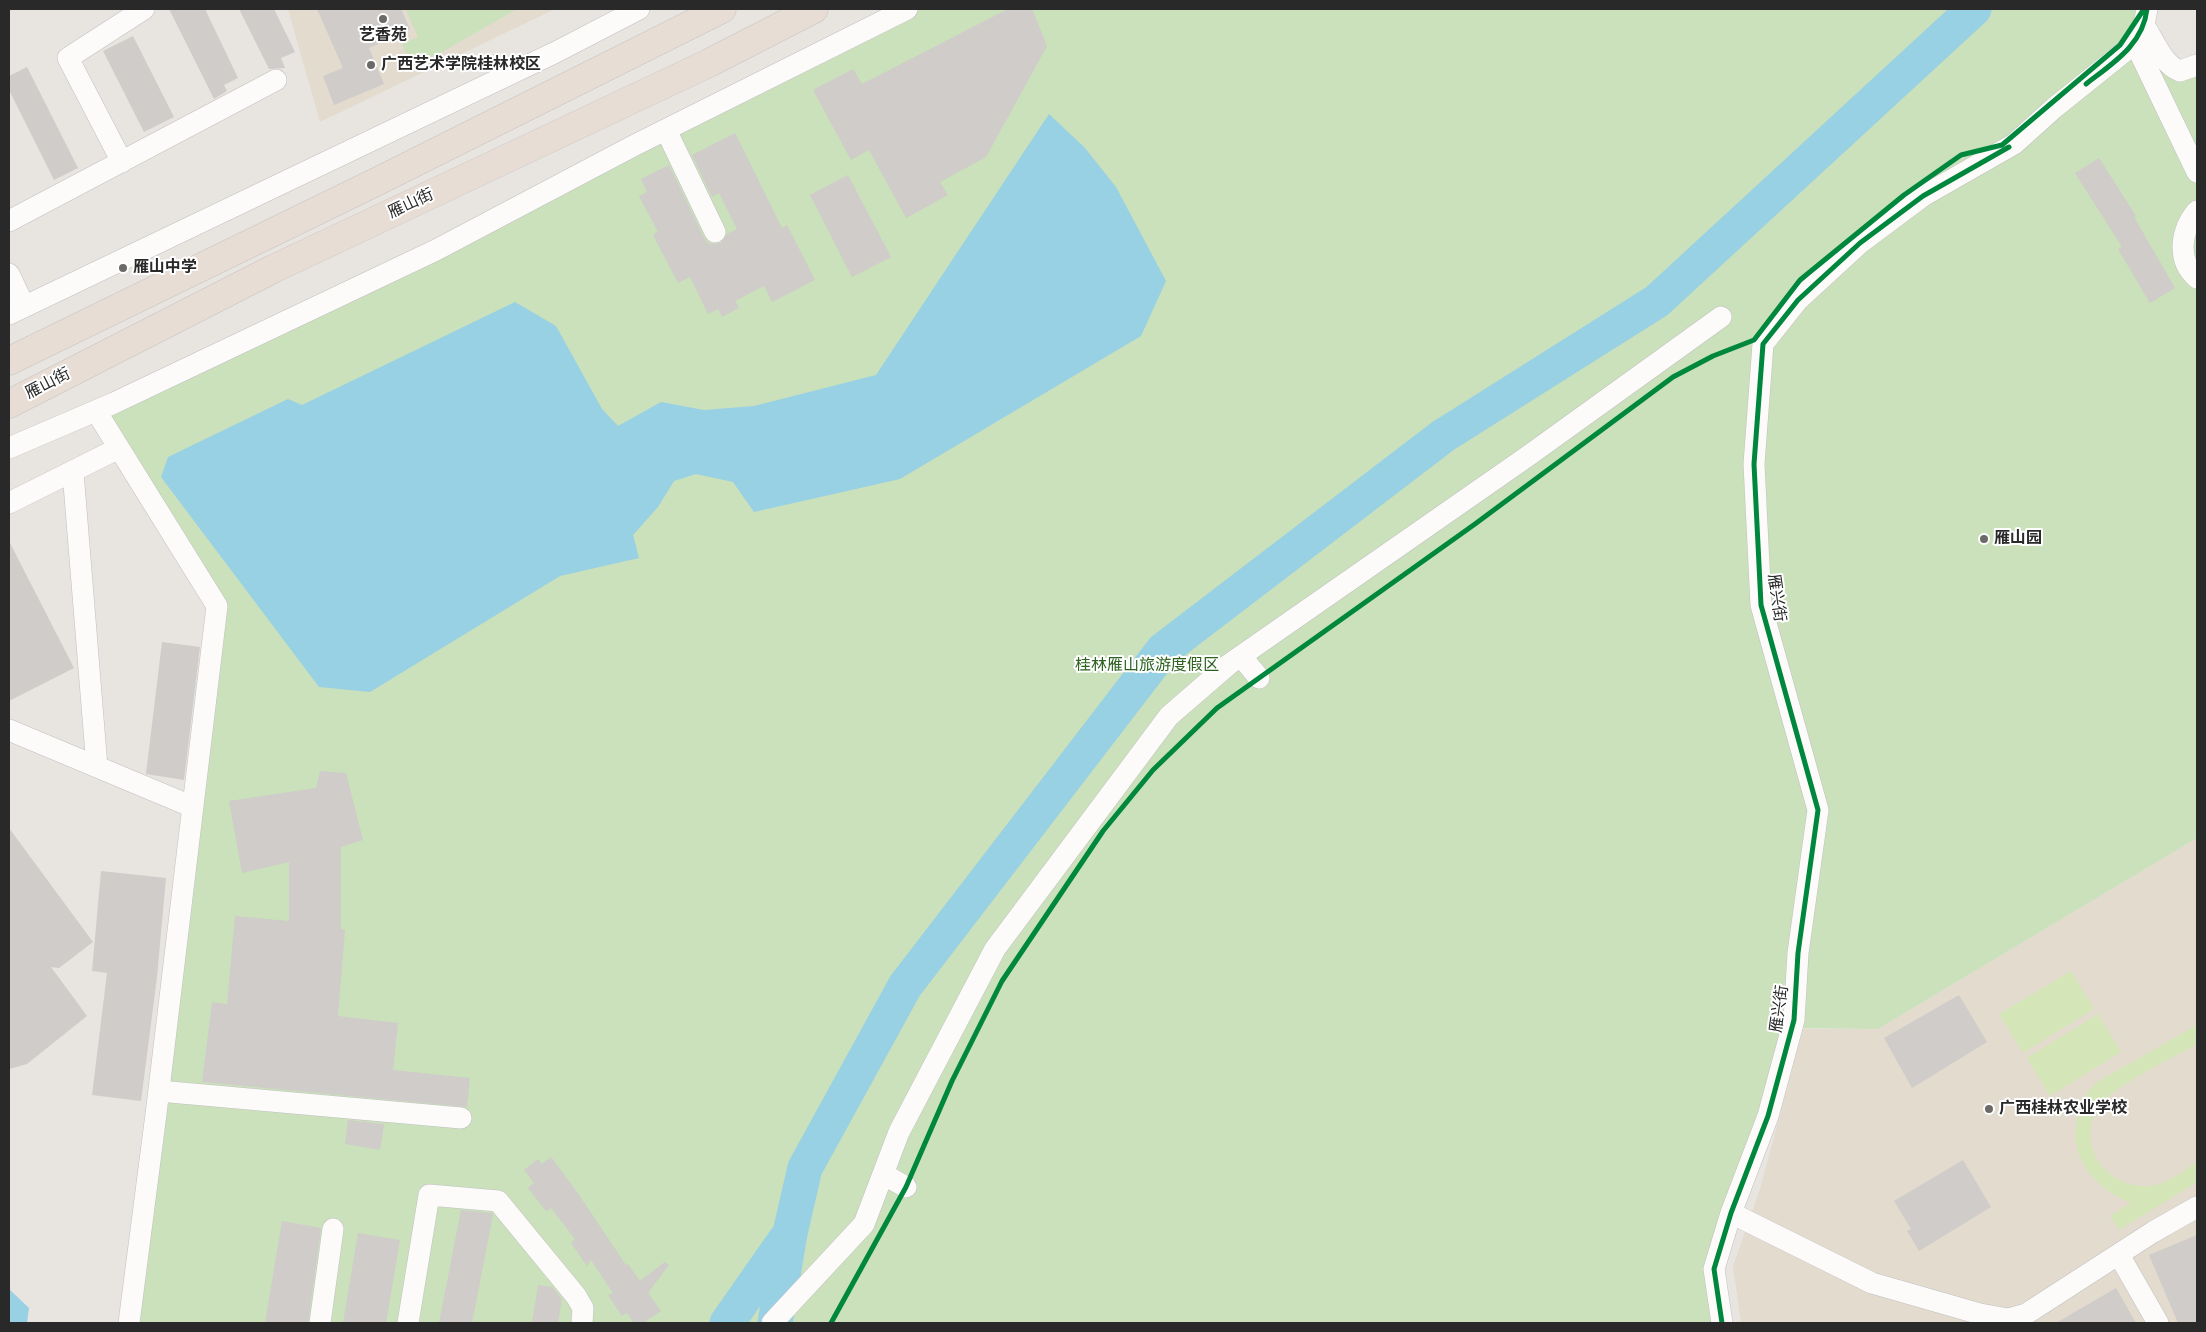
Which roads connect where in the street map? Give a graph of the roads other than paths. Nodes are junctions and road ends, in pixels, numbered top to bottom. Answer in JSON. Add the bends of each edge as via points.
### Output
{"nodes":[{"id":1,"x":144,"y":9,"type":"edge"},
{"id":2,"x":639,"y":9,"type":"edge"},
{"id":3,"x":722,"y":9,"type":"edge"},
{"id":4,"x":814,"y":9,"type":"edge"},
{"id":5,"x":906,"y":9,"type":"edge"},
{"id":6,"x":2142,"y":26,"type":"edge"},
{"id":7,"x":2197,"y":65,"type":"edge"},
{"id":8,"x":276,"y":80,"type":"dead end"},
{"id":9,"x":666,"y":130,"type":"junction"},
{"id":10,"x":122,"y":162,"type":"junction"},
{"id":11,"x":2197,"y":172,"type":"edge"},
{"id":12,"x":2197,"y":212,"type":"edge"},
{"id":13,"x":9,"y":221,"type":"edge"},
{"id":14,"x":715,"y":232,"type":"dead end"},
{"id":15,"x":9,"y":274,"type":"edge"},
{"id":16,"x":2197,"y":278,"type":"edge"},
{"id":17,"x":16,"y":310,"type":"edge"},
{"id":18,"x":1721,"y":317,"type":"dead end"},
{"id":19,"x":9,"y":361,"type":"edge"},
{"id":20,"x":9,"y":404,"type":"edge"},
{"id":21,"x":96,"y":411,"type":"junction"},
{"id":22,"x":9,"y":448,"type":"edge"},
{"id":23,"x":119,"y":448,"type":"junction"},
{"id":24,"x":73,"y":472,"type":"junction"},
{"id":25,"x":9,"y":503,"type":"edge"},
{"id":26,"x":1242,"y":656,"type":"junction"},
{"id":27,"x":1259,"y":678,"type":"dead end"},
{"id":28,"x":9,"y":730,"type":"edge"},
{"id":29,"x":97,"y":767,"type":"junction"},
{"id":30,"x":193,"y":807,"type":"junction"},
{"id":31,"x":159,"y":1091,"type":"junction"},
{"id":32,"x":461,"y":1118,"type":"dead end"},
{"id":33,"x":883,"y":1174,"type":"junction"},
{"id":34,"x":906,"y":1187,"type":"dead end"},
{"id":35,"x":2197,"y":1208,"type":"edge"},
{"id":36,"x":1731,"y":1213,"type":"junction"},
{"id":37,"x":334,"y":1229,"type":"dead end"},
{"id":38,"x":2118,"y":1255,"type":"junction"},
{"id":39,"x":2032,"y":1317,"type":"edge"},
{"id":40,"x":129,"y":1323,"type":"edge"},
{"id":41,"x":320,"y":1323,"type":"edge"},
{"id":42,"x":408,"y":1323,"type":"edge"},
{"id":43,"x":582,"y":1323,"type":"edge"},
{"id":44,"x":772,"y":1323,"type":"edge"},
{"id":45,"x":1722,"y":1323,"type":"edge"},
{"id":46,"x":2158,"y":1323,"type":"edge"}],
"edges":[{"from":1,"to":10,"type":"street","via":[[68,58]]},
{"from":2,"to":17,"type":"street"},
{"from":3,"to":19,"type":"highway"},
{"from":4,"to":20,"type":"highway","name":"雁山街","via":[[709,63],[273,270]]},
{"from":5,"to":9,"type":"street"},
{"from":6,"to":7,"type":"street","via":[[2172,66],[2180,71]]},
{"from":6,"to":11,"type":"street"},
{"from":6,"to":36,"type":"street","name":"雁兴街","via":[[2014,144],[1923,196],[1860,243],[1798,300],[1763,344],[1754,464],[1761,605],[1818,810],[1798,953],[1794,1020],[1768,1116]]},
{"from":8,"to":10,"type":"street"},
{"from":9,"to":14,"type":"street"},
{"from":9,"to":21,"type":"street","via":[[436,250]]},
{"from":10,"to":13,"type":"street"},
{"from":12,"to":16,"type":"street","via":[[2184,234],[2182,249],[2186,264]]},
{"from":15,"to":17,"type":"street"},
{"from":18,"to":26,"type":"street"},
{"from":21,"to":22,"type":"street"},
{"from":21,"to":23,"type":"street"},
{"from":23,"to":24,"type":"street"},
{"from":23,"to":30,"type":"street","via":[[217,606]]},
{"from":24,"to":25,"type":"street"},
{"from":24,"to":29,"type":"street"},
{"from":26,"to":27,"type":"street"},
{"from":26,"to":33,"type":"street","via":[[1169,716],[995,949],[899,1132]]},
{"from":28,"to":29,"type":"street"},
{"from":29,"to":30,"type":"street"},
{"from":30,"to":31,"type":"street"},
{"from":31,"to":32,"type":"street"},
{"from":31,"to":40,"type":"street"},
{"from":33,"to":34,"type":"street"},
{"from":33,"to":44,"type":"street","via":[[864,1224]]},
{"from":35,"to":38,"type":"street"},
{"from":36,"to":39,"type":"street","via":[[1872,1283],[1980,1314]]},
{"from":36,"to":45,"type":"street","name":"雁兴街","via":[[1714,1269]]},
{"from":37,"to":41,"type":"street"},
{"from":38,"to":39,"type":"street"},
{"from":38,"to":46,"type":"street"},
{"from":42,"to":43,"type":"street","via":[[429,1194],[498,1201],[576,1296],[583,1308]]}]}
